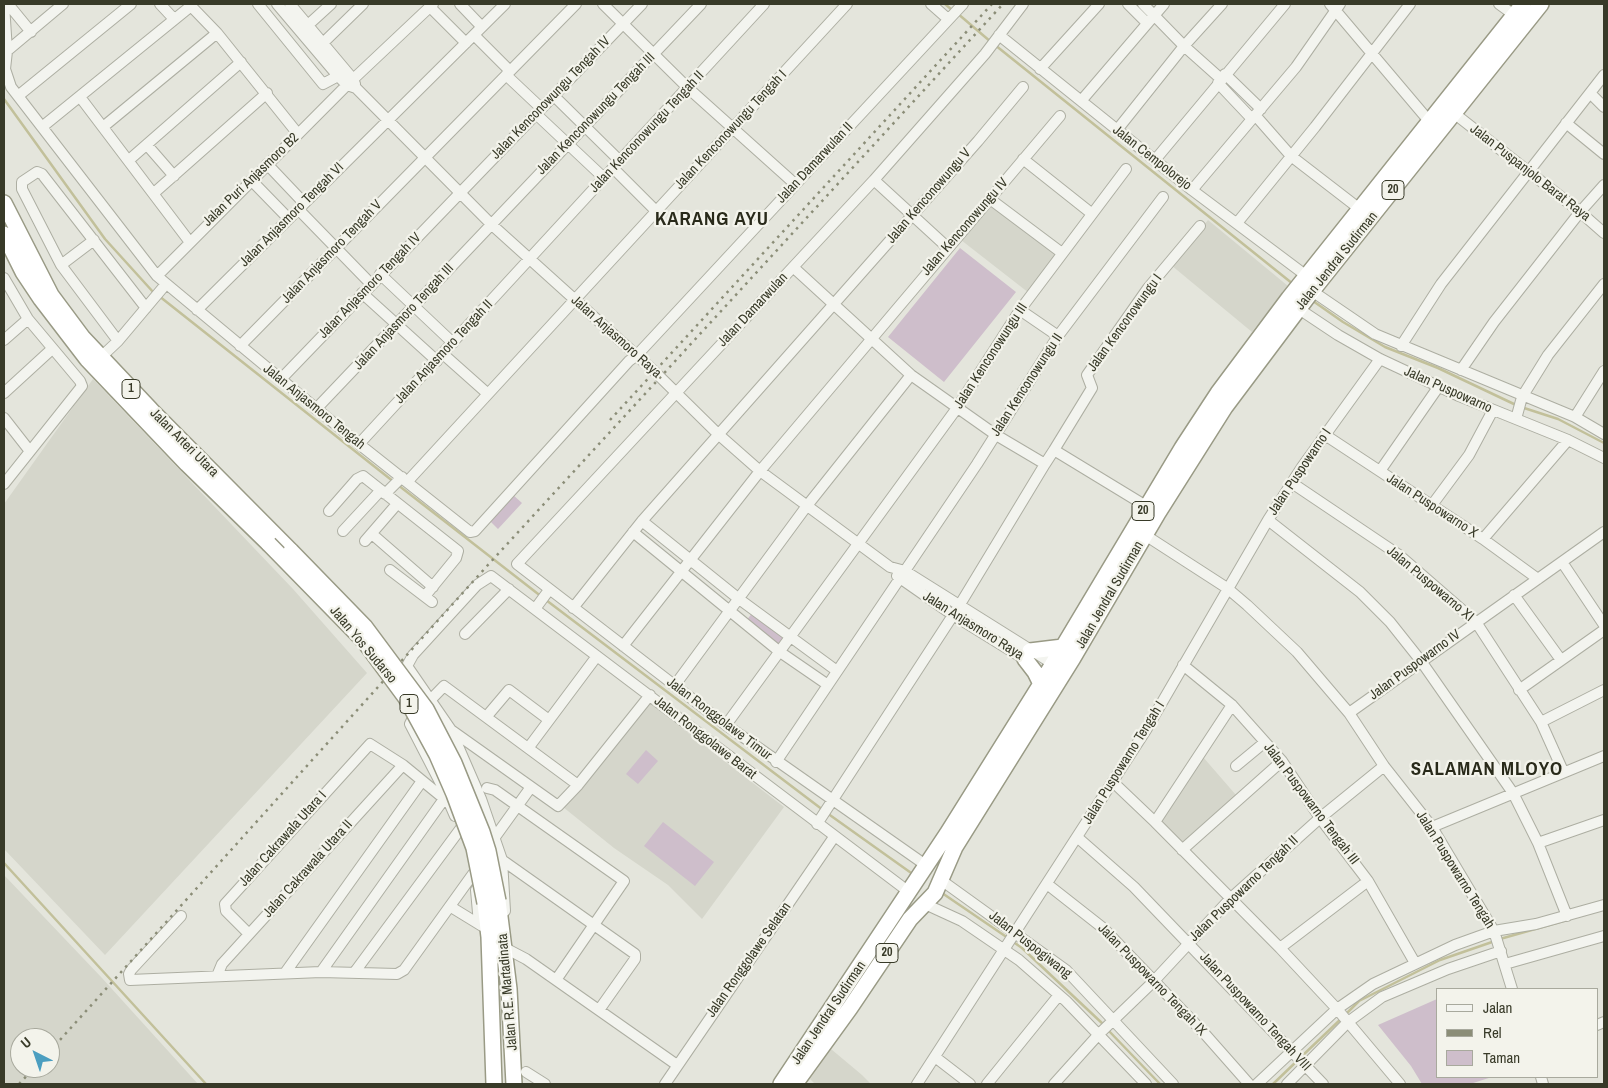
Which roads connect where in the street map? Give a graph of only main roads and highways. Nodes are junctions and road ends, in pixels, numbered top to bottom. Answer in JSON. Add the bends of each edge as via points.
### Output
{"nodes":[{"id":1,"x":1541,"y":4,"type":"edge"},
{"id":2,"x":1518,"y":9,"type":"edge"},
{"id":3,"x":4,"y":203,"type":"edge"},
{"id":4,"x":4,"y":234,"type":"edge"},
{"id":5,"x":1309,"y":285,"type":"junction"},
{"id":6,"x":1298,"y":303,"type":"junction"},
{"id":7,"x":269,"y":544,"type":"joint"},
{"id":8,"x":291,"y":551,"type":"joint"},
{"id":9,"x":1063,"y":647,"type":"junction"},
{"id":10,"x":1053,"y":675,"type":"junction"},
{"id":11,"x":491,"y":902,"type":"junction"},
{"id":12,"x":490,"y":927,"type":"junction"},
{"id":13,"x":512,"y":1027,"type":"junction"},
{"id":14,"x":494,"y":1084,"type":"edge"},
{"id":15,"x":503,"y":1084,"type":"edge"},
{"id":16,"x":514,"y":1084,"type":"edge"},
{"id":17,"x":781,"y":1084,"type":"edge"},
{"id":18,"x":795,"y":1084,"type":"edge"}],
"edges":[{"from":1,"to":5,"type":"highway","name":"Jalan Jendral Sudirman","number":"20","via":[[1455,114]]},
{"from":2,"to":5,"type":"highway","name":"Jalan Jendral Sudirman","number":"20","via":[[1361,210]]},
{"from":3,"to":8,"type":"highway","name":"Jalan Arteri Utara","number":"1","via":[[51,295],[100,358]]},
{"from":4,"to":7,"type":"highway","name":"Jalan Arteri Utara","number":"1","via":[[41,299],[87,359]]},
{"from":5,"to":6,"type":"highway","name":"Jalan Jendral Sudirman","number":"20"},
{"from":6,"to":9,"type":"highway","name":"Jalan Jendral Sudirman","number":"20","via":[[1218,393],[1146,506]]},
{"from":6,"to":10,"type":"highway","name":"Jalan Jendral Sudirman","number":"20","via":[[1225,407]]},
{"from":7,"to":11,"type":"highway","name":"Jalan Yos Sudarso","number":"1","bridge":true,"via":[[364,641],[406,698],[437,755],[457,802]]},
{"from":8,"to":11,"type":"highway","name":"Jalan Yos Sudarso","number":"1","bridge":true,"via":[[365,627],[426,709],[454,763],[482,832],[488,851]]},
{"from":9,"to":10,"type":"highway","name":"Jalan Jendral Sudirman","number":"20"},
{"from":9,"to":10,"type":"highway","via":[[1028,655],[1035,672]]},
{"from":10,"to":17,"type":"highway","name":"Jalan Jendral Sudirman","number":"20"},
{"from":10,"to":18,"type":"highway","name":"Jalan Jendral Sudirman","number":"20","via":[[955,847],[941,881],[926,903],[910,918]]},
{"from":11,"to":12,"type":"highway","name":"Jalan R.E. Martadinata","number":"1"},
{"from":12,"to":13,"type":"highway","name":"Jalan R.E. Martadinata","number":"1","via":[[505,948]]},
{"from":12,"to":14,"type":"highway","name":"Jalan R.E. Martadinata","number":"1"},
{"from":13,"to":15,"type":"highway","via":[[505,1036]]},
{"from":13,"to":16,"type":"highway","name":"Jalan R.E. Martadinata","number":"1"}]}
